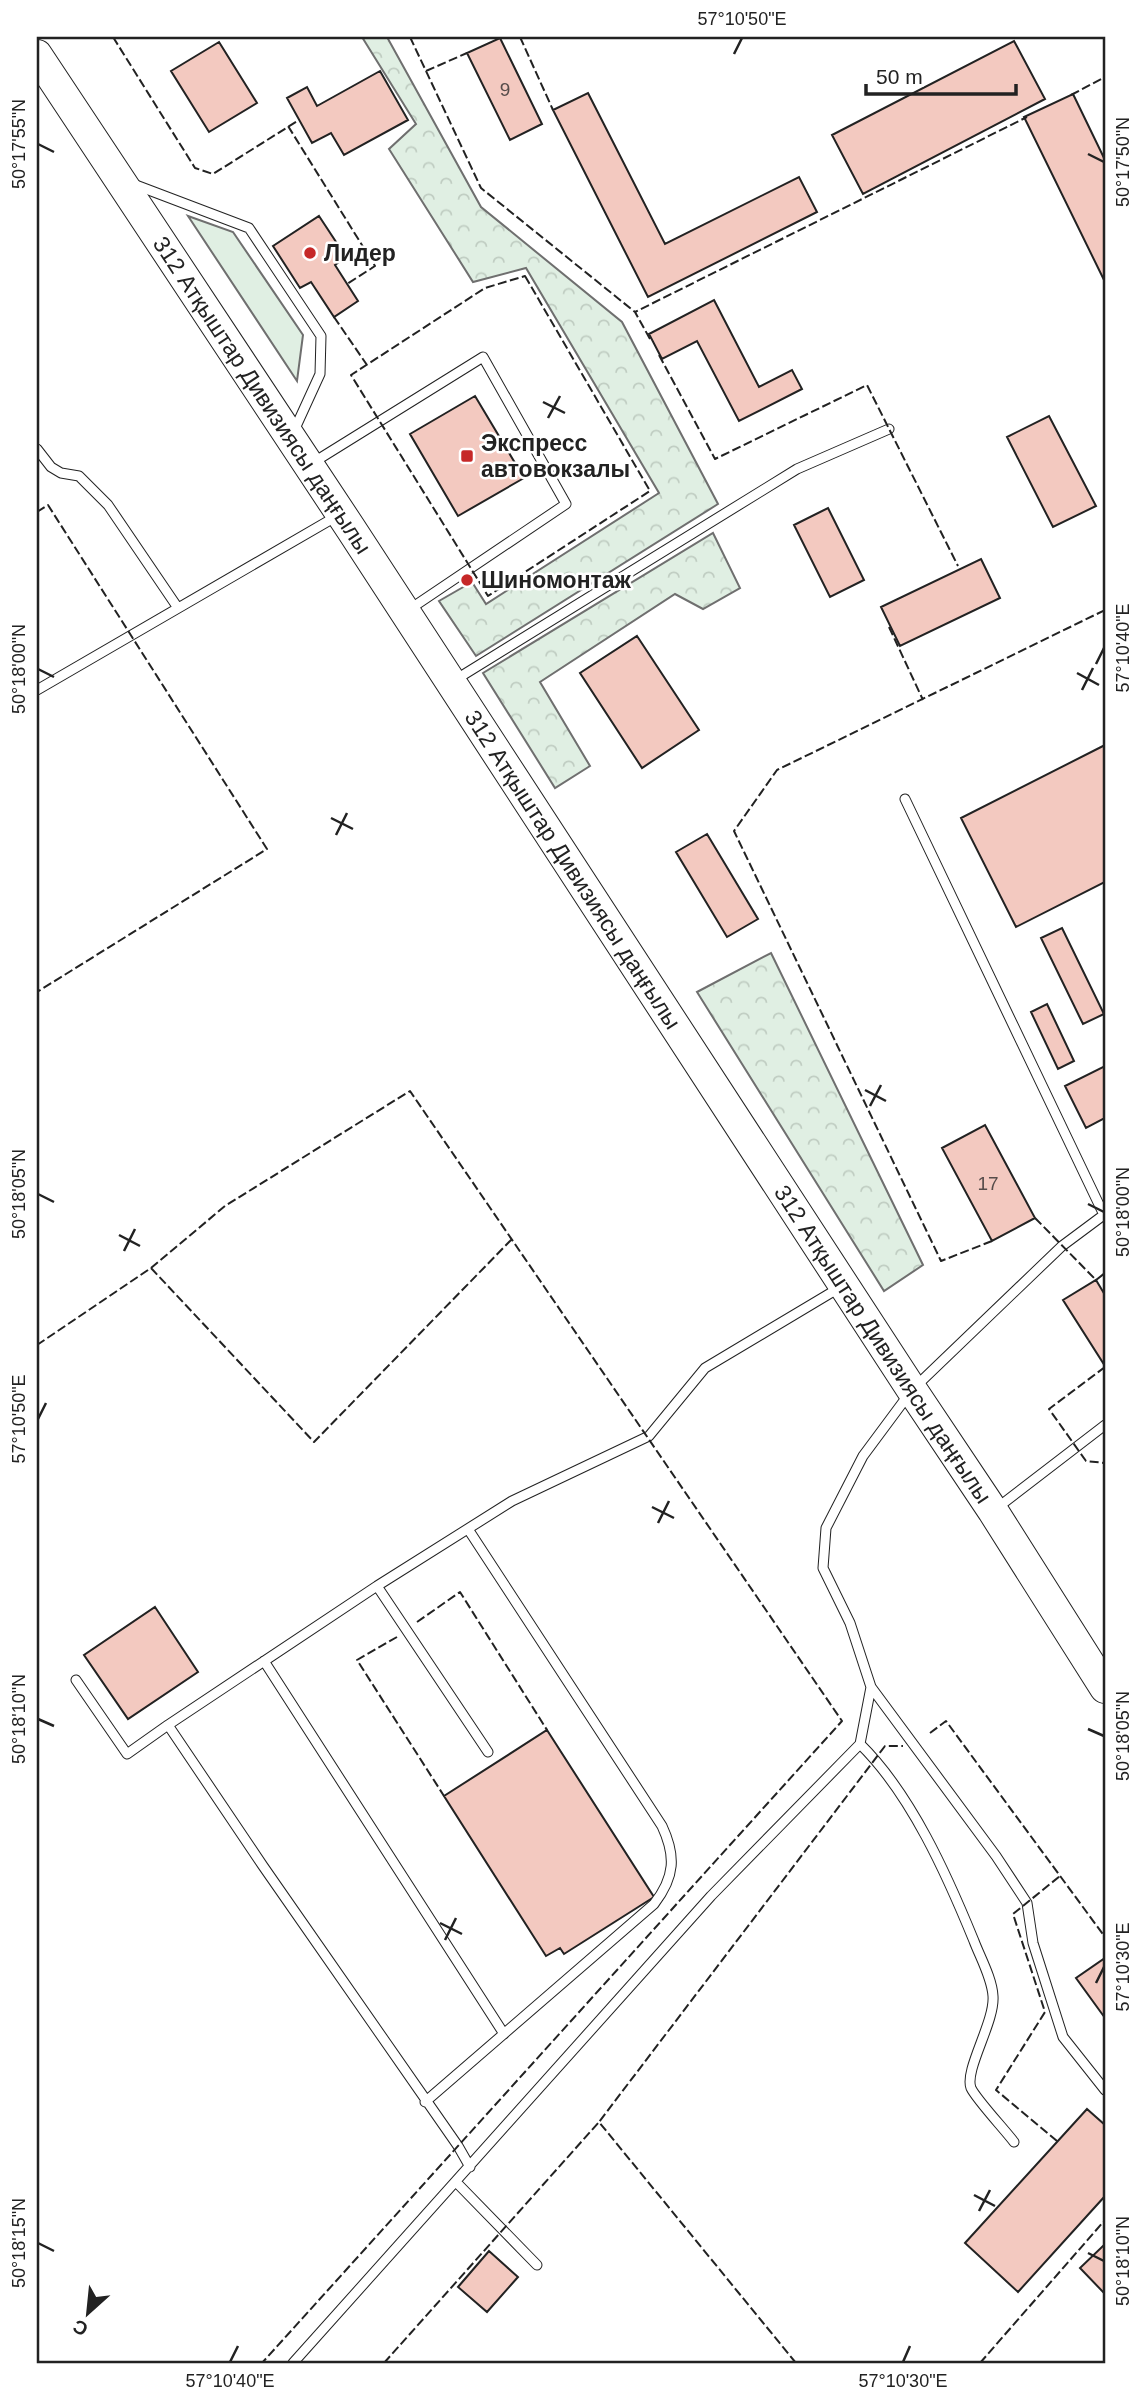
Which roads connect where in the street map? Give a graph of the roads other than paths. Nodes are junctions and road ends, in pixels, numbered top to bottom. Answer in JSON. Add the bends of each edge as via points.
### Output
{"nodes":[{"id":1,"x":37,"y":55,"type":"edge"},
{"id":2,"x":118,"y":178,"type":"junction"},
{"id":3,"x":889,"y":429,"type":"dead end"},
{"id":4,"x":291,"y":438,"type":"junction"},
{"id":5,"x":37,"y":449,"type":"edge"},
{"id":6,"x":309,"y":465,"type":"junction"},
{"id":7,"x":341,"y":514,"type":"junction"},
{"id":8,"x":178,"y":608,"type":"junction"},
{"id":9,"x":406,"y":612,"type":"junction"},
{"id":10,"x":452,"y":682,"type":"junction"},
{"id":11,"x":37,"y":690,"type":"edge"},
{"id":12,"x":905,"y":799,"type":"dead end"},
{"id":13,"x":1105,"y":1215,"type":"edge"},
{"id":14,"x":844,"y":1286,"type":"junction"},
{"id":15,"x":912,"y":1390,"type":"junction"},
{"id":16,"x":1105,"y":1425,"type":"edge"},
{"id":17,"x":993,"y":1511,"type":"junction"},
{"id":18,"x":468,"y":1529,"type":"junction"},
{"id":19,"x":377,"y":1586,"type":"junction"},
{"id":20,"x":264,"y":1661,"type":"junction"},
{"id":21,"x":1099,"y":1674,"type":"edge"},
{"id":22,"x":76,"y":1680,"type":"dead end"},
{"id":23,"x":871,"y":1687,"type":"junction"},
{"id":24,"x":168,"y":1725,"type":"junction"},
{"id":25,"x":860,"y":1744,"type":"junction"},
{"id":26,"x":488,"y":1752,"type":"dead end"},
{"id":27,"x":504,"y":2034,"type":"junction"},
{"id":28,"x":1105,"y":2090,"type":"edge"},
{"id":29,"x":425,"y":2102,"type":"junction"},
{"id":30,"x":1014,"y":2142,"type":"dead end"},
{"id":31,"x":470,"y":2167,"type":"junction"},
{"id":32,"x":456,"y":2182,"type":"junction"},
{"id":33,"x":537,"y":2265,"type":"dead end"},
{"id":34,"x":293,"y":2363,"type":"edge"}],
"edges":[{"from":1,"to":2,"type":"highway","name":"312 Атқыштар Дивизиясы даңғылы"},
{"from":2,"to":4,"type":"highway","name":"312 Атқыштар Дивизиясы даңғылы"},
{"from":2,"to":4,"type":"lane","via":[[249,228],[321,336],[320,374]]},
{"from":3,"to":10,"type":"lane","via":[[797,469]]},
{"from":4,"to":6,"type":"highway","name":"312 Атқыштар Дивизиясы даңғылы"},
{"from":5,"to":8,"type":"lane","via":[[51,467],[79,476],[108,505]]},
{"from":6,"to":7,"type":"highway","name":"312 Атқыштар Дивизиясы даңғылы"},
{"from":6,"to":9,"type":"lane","via":[[483,357],[566,504]]},
{"from":7,"to":8,"type":"lane"},
{"from":7,"to":9,"type":"highway","name":"312 Атқыштар Дивизиясы даңғылы"},
{"from":8,"to":11,"type":"lane"},
{"from":9,"to":10,"type":"highway","name":"312 Атқыштар Дивизиясы даңғылы"},
{"from":10,"to":14,"type":"highway","name":"312 Атқыштар Дивизиясы даңғылы"},
{"from":12,"to":13,"type":"lane"},
{"from":13,"to":15,"type":"lane","via":[[1062,1246]]},
{"from":14,"to":15,"type":"highway","name":"312 Атқыштар Дивизиясы даңғылы"},
{"from":14,"to":18,"type":"lane","via":[[705,1368],[649,1436],[512,1501]]},
{"from":15,"to":17,"type":"highway","name":"312 Атқыштар Дивизиясы даңғылы"},
{"from":15,"to":23,"type":"lane","via":[[863,1456],[827,1528],[823,1568],[850,1623]]},
{"from":16,"to":17,"type":"lane"},
{"from":17,"to":21,"type":"highway","name":"312 Атқыштар Дивизиясы даңғылы"},
{"from":18,"to":19,"type":"lane"},
{"from":18,"to":27,"type":"lane","via":[[662,1826],[671,1857],[666,1889],[654,1904]]},
{"from":19,"to":20,"type":"lane"},
{"from":19,"to":26,"type":"lane"},
{"from":20,"to":24,"type":"lane"},
{"from":20,"to":27,"type":"lane"},
{"from":22,"to":24,"type":"lane","via":[[127,1754]]},
{"from":23,"to":25,"type":"lane"},
{"from":23,"to":28,"type":"lane","via":[[1027,1903],[1034,1943],[1063,2037]]},
{"from":24,"to":29,"type":"lane"},
{"from":25,"to":30,"type":"lane","via":[[921,1828],[984,1966],[993,1995],[991,2016],[971,2071],[971,2088]]},
{"from":25,"to":31,"type":"lane","via":[[711,1896]]},
{"from":27,"to":29,"type":"lane"},
{"from":29,"to":31,"type":"lane"},
{"from":31,"to":32,"type":"lane"},
{"from":32,"to":33,"type":"lane"},
{"from":32,"to":34,"type":"lane"}]}
